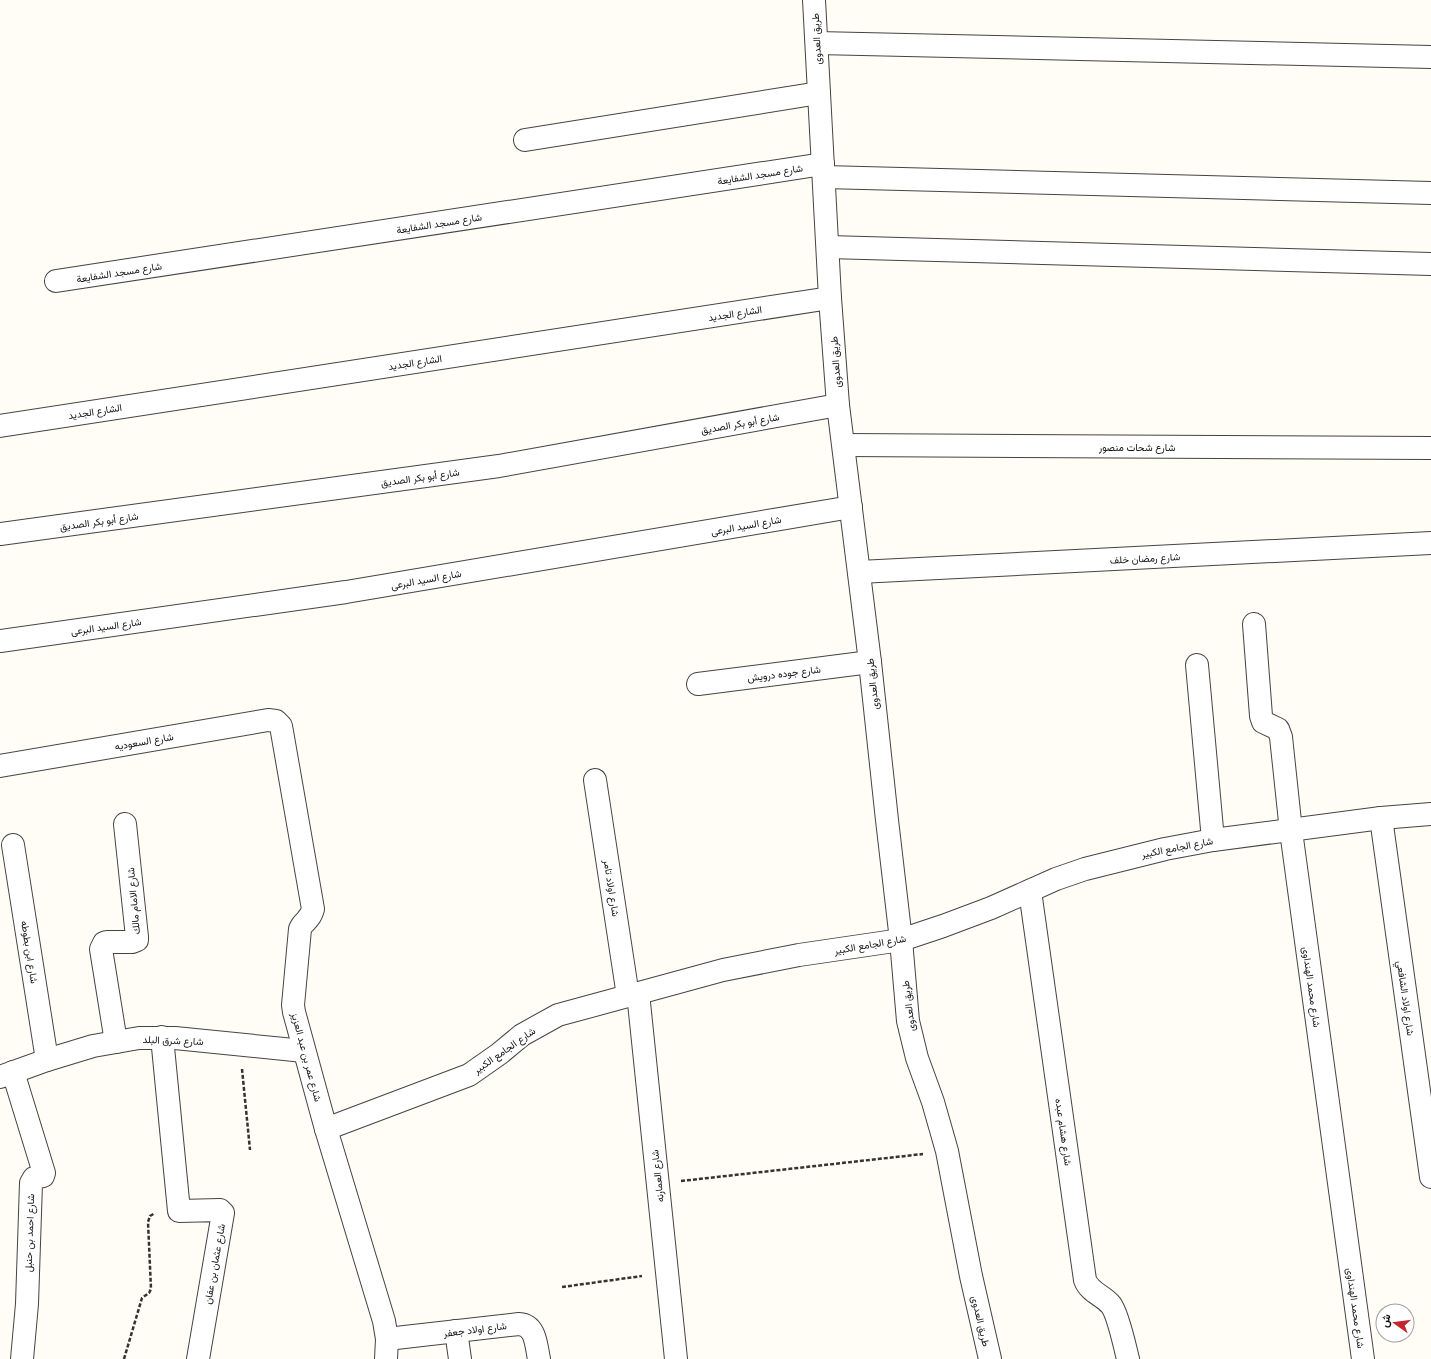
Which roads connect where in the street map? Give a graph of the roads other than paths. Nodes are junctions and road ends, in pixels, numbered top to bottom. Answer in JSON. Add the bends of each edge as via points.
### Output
{"nodes":[{"id":1,"x":814,"y":0,"type":"edge"},
{"id":2,"x":817,"y":43,"type":"junction"},
{"id":3,"x":1431,"y":57,"type":"edge"},
{"id":4,"x":819,"y":93,"type":"junction"},
{"id":5,"x":525,"y":140,"type":"dead end"},
{"id":6,"x":824,"y":170,"type":"junction"},
{"id":7,"x":1431,"y":193,"type":"edge"},
{"id":8,"x":828,"y":247,"type":"junction"},
{"id":9,"x":1431,"y":264,"type":"edge"},
{"id":10,"x":56,"y":281,"type":"dead end"},
{"id":11,"x":830,"y":298,"type":"junction"},
{"id":12,"x":838,"y":405,"type":"junction"},
{"id":13,"x":0,"y":426,"type":"edge"},
{"id":14,"x":844,"y":445,"type":"junction"},
{"id":15,"x":1431,"y":448,"type":"edge"},
{"id":16,"x":851,"y":507,"type":"junction"},
{"id":17,"x":0,"y":534,"type":"edge"},
{"id":18,"x":1431,"y":543,"type":"edge"},
{"id":19,"x":859,"y":572,"type":"junction"},
{"id":20,"x":1254,"y":624,"type":"dead end"},
{"id":21,"x":0,"y":641,"type":"edge"},
{"id":22,"x":870,"y":662,"type":"junction"},
{"id":23,"x":1197,"y":665,"type":"dead end"},
{"id":24,"x":698,"y":684,"type":"dead end"},
{"id":25,"x":283,"y":729,"type":"joint"},
{"id":26,"x":0,"y":766,"type":"edge"},
{"id":27,"x":595,"y":780,"type":"dead end"},
{"id":28,"x":1431,"y":814,"type":"edge"},
{"id":29,"x":1381,"y":818,"type":"junction"},
{"id":30,"x":126,"y":824,"type":"dead end"},
{"id":31,"x":1291,"y":831,"type":"junction"},
{"id":32,"x":1213,"y":840,"type":"junction"},
{"id":33,"x":13,"y":845,"type":"dead end"},
{"id":34,"x":1030,"y":891,"type":"junction"},
{"id":35,"x":901,"y":940,"type":"junction"},
{"id":36,"x":633,"y":995,"type":"junction"},
{"id":37,"x":162,"y":1037,"type":"junction"},
{"id":38,"x":116,"y":1042,"type":"junction"},
{"id":39,"x":304,"y":1051,"type":"junction"},
{"id":40,"x":47,"y":1060,"type":"junction"},
{"id":41,"x":7,"y":1075,"type":"edge"},
{"id":42,"x":326,"y":1129,"type":"junction"},
{"id":43,"x":1431,"y":1177,"type":"edge"},
{"id":44,"x":456,"y":1331,"type":"junction"},
{"id":45,"x":387,"y":1349,"type":"edge"},
{"id":46,"x":22,"y":1359,"type":"edge"},
{"id":47,"x":198,"y":1359,"type":"edge"},
{"id":48,"x":460,"y":1359,"type":"edge"},
{"id":49,"x":539,"y":1359,"type":"edge"},
{"id":50,"x":676,"y":1359,"type":"edge"},
{"id":51,"x":990,"y":1359,"type":"edge"},
{"id":52,"x":1128,"y":1359,"type":"edge"},
{"id":53,"x":1363,"y":1359,"type":"edge"}],
"edges":[{"from":1,"to":2,"type":"street","name":"طريق العدوى"},
{"from":2,"to":3,"type":"street"},
{"from":2,"to":4,"type":"street","name":"طريق العدوى"},
{"from":4,"to":5,"type":"street"},
{"from":4,"to":6,"type":"street","name":"طريق العدوى"},
{"from":6,"to":7,"type":"street","name":"شارع مسجد الشفايعة"},
{"from":6,"to":8,"type":"street","name":"طريق العدوى"},
{"from":6,"to":10,"type":"street","name":"شارع مسجد الشفايعة"},
{"from":8,"to":9,"type":"street"},
{"from":8,"to":11,"type":"street","name":"طريق العدوى"},
{"from":11,"to":12,"type":"street","name":"طريق العدوى"},
{"from":11,"to":13,"type":"street","name":"الشارع الجديد"},
{"from":12,"to":14,"type":"street","name":"طريق العدوى"},
{"from":12,"to":17,"type":"street","name":"شارع أبو بكر الصديق","via":[[499,466]]},
{"from":14,"to":15,"type":"street","name":"شارع شحات منصور"},
{"from":14,"to":16,"type":"street","name":"طريق العدوى"},
{"from":16,"to":19,"type":"street","name":"طريق العدوى"},
{"from":16,"to":21,"type":"street","name":"شارع السيد البرعى","via":[[346,592]]},
{"from":18,"to":19,"type":"street","name":"شارع رمضان خلف"},
{"from":19,"to":22,"type":"street","name":"طريق العدوى"},
{"from":20,"to":31,"type":"street","name":"شارع محمد الهنداوى","via":[[1261,716],[1263,722],[1278,729],[1282,737]]},
{"from":22,"to":24,"type":"street","name":"شارع جوده درويش"},
{"from":22,"to":35,"type":"street","name":"طريق العدوى"},
{"from":23,"to":32,"type":"street"},
{"from":25,"to":26,"type":"street","name":"شارع السعوديه","via":[[276,721],[268,720]]},
{"from":25,"to":39,"type":"street","name":"شارع عمر بن عبد العزيز","via":[[313,909],[311,916],[300,929],[293,1005]]},
{"from":27,"to":36,"type":"street","name":"شارع اولاد تامر"},
{"from":28,"to":29,"type":"street","name":"شارع الجامع الكبير"},
{"from":29,"to":31,"type":"street","name":"شارع الجامع الكبير"},
{"from":29,"to":43,"type":"street","name":"شارع اولاد الشافعي"},
{"from":30,"to":38,"type":"street","name":"شارع الامام مالك","via":[[137,937],[136,941],[132,942],[104,943],[101,949]]},
{"from":31,"to":32,"type":"street","name":"شارع الجامع الكبير"},
{"from":31,"to":53,"type":"street","name":"شارع محمد الهنداوى"},
{"from":32,"to":34,"type":"street","name":"شارع الجامع الكبير","via":[[1091,867]]},
{"from":33,"to":40,"type":"street","name":"شارع ابن بطوطه"},
{"from":34,"to":35,"type":"street","name":"شارع الجامع الكبير"},
{"from":34,"to":52,"type":"street","name":"شارع هشام عبده","via":[[1085,1280],[1088,1287],[1104,1297],[1113,1308]]},
{"from":35,"to":36,"type":"street","name":"شارع الجامع الكبير","via":[[799,955],[723,970]]},
{"from":35,"to":51,"type":"street","name":"طريق العدوى","via":[[912,1040],[947,1151]]},
{"from":36,"to":42,"type":"street","name":"شارع الجامع الكبير","via":[[558,1015],[522,1035],[469,1075]]},
{"from":36,"to":50,"type":"street","name":"شارع العمارنه","via":[[658,1183]]},
{"from":37,"to":38,"type":"street","name":"شارع شرق البلد"},
{"from":37,"to":39,"type":"street","name":"شارع شرق البلد"},
{"from":37,"to":47,"type":"street","name":"شارع عثمان بن عفان","via":[[179,1211],[220,1210],[223,1213]]},
{"from":38,"to":40,"type":"street","name":"شارع شرق البلد"},
{"from":39,"to":42,"type":"street","name":"شارع عمر بن عبد العزيز"},
{"from":40,"to":41,"type":"street","name":"شارع شرق البلد"},
{"from":41,"to":46,"type":"street","name":"شارع احمد بن حنبل","via":[[44,1173],[43,1176],[34,1178],[31,1183],[27,1304]]},
{"from":42,"to":45,"type":"street","name":"شارع عمر بن عبد العزيز","via":[[384,1321]]},
{"from":44,"to":45,"type":"street","name":"شارع اولاد جعفر"},
{"from":44,"to":48,"type":"street"},
{"from":44,"to":49,"type":"street","name":"شارع اولاد جعفر","via":[[524,1324],[532,1331]]}]}
